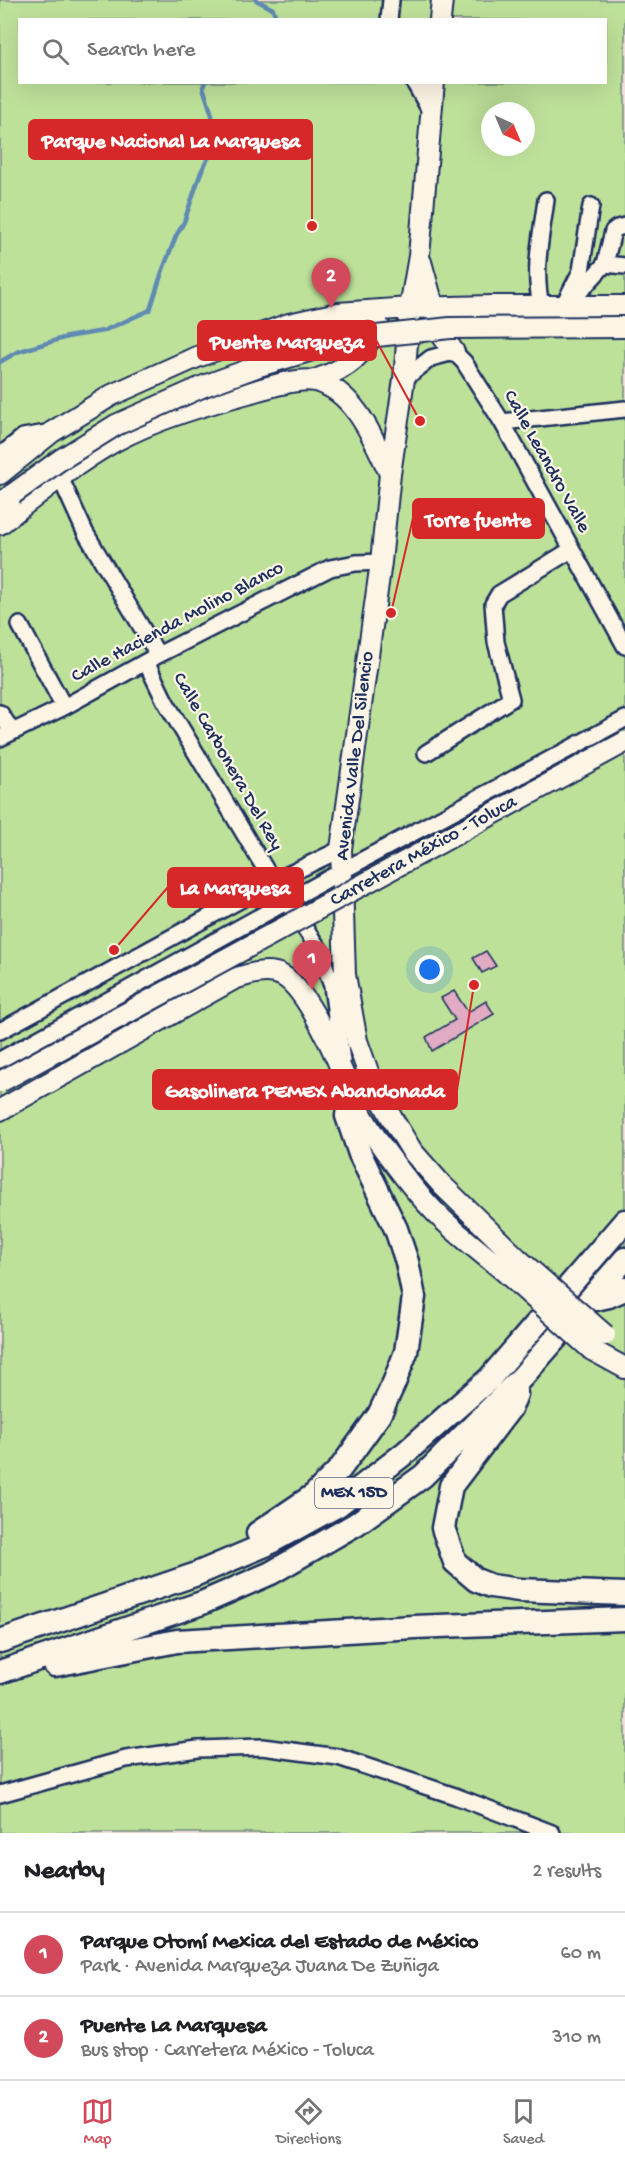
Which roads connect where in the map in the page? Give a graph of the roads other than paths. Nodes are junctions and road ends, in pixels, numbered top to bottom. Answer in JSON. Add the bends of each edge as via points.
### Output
{"nodes":[{"id":1,"x":391,"y":0,"type":"edge"},
{"id":2,"x":442,"y":0,"type":"edge"},
{"id":3,"x":389,"y":18,"type":"edge"},
{"id":4,"x":440,"y":18,"type":"edge"},
{"id":5,"x":415,"y":84,"type":"edge"},
{"id":6,"x":434,"y":84,"type":"edge"},
{"id":7,"x":431,"y":112,"type":"junction"},
{"id":8,"x":546,"y":200,"type":"dead end"},
{"id":9,"x":591,"y":206,"type":"dead end"},
{"id":10,"x":625,"y":226,"type":"edge"},
{"id":11,"x":419,"y":256,"type":"junction"},
{"id":12,"x":605,"y":264,"type":"junction"},
{"id":13,"x":625,"y":266,"type":"edge"},
{"id":14,"x":541,"y":306,"type":"junction"},
{"id":15,"x":565,"y":306,"type":"junction"},
{"id":16,"x":625,"y":306,"type":"edge"},
{"id":17,"x":410,"y":308,"type":"junction"},
{"id":18,"x":432,"y":308,"type":"junction"},
{"id":19,"x":389,"y":310,"type":"junction"},
{"id":20,"x":625,"y":327,"type":"edge"},
{"id":21,"x":454,"y":352,"type":"junction"},
{"id":22,"x":315,"y":380,"type":"junction"},
{"id":23,"x":404,"y":380,"type":"junction"},
{"id":24,"x":625,"y":408,"type":"edge"},
{"id":25,"x":502,"y":422,"type":"junction"},
{"id":26,"x":52,"y":432,"type":"junction"},
{"id":27,"x":0,"y":456,"type":"edge"},
{"id":28,"x":0,"y":474,"type":"edge"},
{"id":29,"x":390,"y":474,"type":"junction"},
{"id":30,"x":60,"y":477,"type":"junction"},
{"id":31,"x":6,"y":499,"type":"edge"},
{"id":32,"x":0,"y":524,"type":"edge"},
{"id":33,"x":571,"y":550,"type":"junction"},
{"id":34,"x":381,"y":562,"type":"junction"},
{"id":35,"x":20,"y":625,"type":"dead end"},
{"id":36,"x":625,"y":646,"type":"edge"},
{"id":37,"x":152,"y":659,"type":"junction"},
{"id":38,"x":64,"y":707,"type":"junction"},
{"id":39,"x":0,"y":713,"type":"edge"},
{"id":40,"x":625,"y":719,"type":"edge"},
{"id":41,"x":6,"y":734,"type":"edge"},
{"id":42,"x":625,"y":742,"type":"edge"},
{"id":43,"x":426,"y":753,"type":"dead end"},
{"id":44,"x":341,"y":849,"type":"junction"},
{"id":45,"x":342,"y":872,"type":"junction"},
{"id":46,"x":273,"y":882,"type":"junction"},
{"id":47,"x":287,"y":903,"type":"junction"},
{"id":48,"x":0,"y":1031,"type":"edge"},
{"id":49,"x":0,"y":1059,"type":"edge"},
{"id":50,"x":370,"y":1080,"type":"junction"},
{"id":51,"x":346,"y":1081,"type":"junction"},
{"id":52,"x":0,"y":1082,"type":"edge"},
{"id":53,"x":0,"y":1110,"type":"edge"},
{"id":54,"x":625,"y":1221,"type":"edge"},
{"id":55,"x":625,"y":1259,"type":"edge"},
{"id":56,"x":510,"y":1265,"type":"junction"},
{"id":57,"x":625,"y":1289,"type":"edge"},
{"id":58,"x":591,"y":1300,"type":"junction"},
{"id":59,"x":599,"y":1342,"type":"junction"},
{"id":60,"x":625,"y":1357,"type":"edge"},
{"id":61,"x":625,"y":1368,"type":"edge"},
{"id":62,"x":523,"y":1376,"type":"junction"},
{"id":63,"x":194,"y":1575,"type":"junction"},
{"id":64,"x":625,"y":1594,"type":"edge"},
{"id":65,"x":625,"y":1619,"type":"edge"},
{"id":66,"x":0,"y":1641,"type":"edge"},
{"id":67,"x":0,"y":1673,"type":"edge"},
{"id":68,"x":0,"y":1794,"type":"edge"},
{"id":69,"x":552,"y":1833,"type":"edge"}],
"edges":[{"from":1,"to":3,"type":"street"},
{"from":2,"to":4,"type":"main road"},
{"from":5,"to":7,"type":"street"},
{"from":6,"to":7,"type":"main road"},
{"from":7,"to":11,"type":"main road"},
{"from":8,"to":14,"type":"street","via":[[536,267]]},
{"from":9,"to":15,"type":"street","via":[[581,271]]},
{"from":10,"to":12,"type":"street","via":[[613,231]]},
{"from":11,"to":17,"type":"main road","name":"Avenida Valle Del Silencio"},
{"from":11,"to":18,"type":"main road"},
{"from":11,"to":19,"type":"main road"},
{"from":12,"to":13,"type":"street"},
{"from":12,"to":15,"type":"street"},
{"from":14,"to":15,"type":"main road"},
{"from":14,"to":18,"type":"main road"},
{"from":15,"to":16,"type":"main road"},
{"from":17,"to":18,"type":"main road"},
{"from":17,"to":19,"type":"main road"},
{"from":17,"to":23,"type":"main road","name":"Avenida Valle Del Silencio"},
{"from":18,"to":21,"type":"main road","via":[[441,334]]},
{"from":19,"to":22,"type":"main road","via":[[361,353],[340,371]]},
{"from":19,"to":26,"type":"main road","via":[[338,313],[289,324],[197,357],[112,395]]},
{"from":20,"to":31,"type":"main road","bridge":true,"via":[[450,328],[349,339],[204,386],[126,421],[60,460]]},
{"from":21,"to":23,"type":"street","via":[[431,358]]},
{"from":21,"to":25,"type":"street","name":"Calle Leandro Valle"},
{"from":22,"to":29,"type":"main road","via":[[336,390],[358,412]]},
{"from":22,"to":30,"type":"main road","via":[[281,383],[193,408],[116,441]]},
{"from":23,"to":29,"type":"main road","name":"Avenida Valle Del Silencio"},
{"from":24,"to":25,"type":"street"},
{"from":25,"to":33,"type":"street","name":"Calle Leandro Valle"},
{"from":26,"to":27,"type":"street","via":[[23,437]]},
{"from":26,"to":28,"type":"main road"},
{"from":29,"to":34,"type":"main road","name":"Avenida Valle Del Silencio"},
{"from":30,"to":32,"type":"main road"},
{"from":30,"to":37,"type":"street","name":"Calle Carbonera Del Rey"},
{"from":33,"to":36,"type":"street","name":"Calle Leandro Valle"},
{"from":33,"to":43,"type":"street","via":[[499,594],[493,604],[496,642],[511,699]]},
{"from":34,"to":37,"type":"street","name":"Calle Hacienda Molino Blanco","via":[[330,568]]},
{"from":34,"to":44,"type":"main road","name":"Avenida Valle Del Silencio"},
{"from":35,"to":38,"type":"street"},
{"from":37,"to":38,"type":"street","name":"Calle Hacienda Molino Blanco"},
{"from":37,"to":46,"type":"street","name":"Calle Carbonera Del Rey","via":[[165,701]]},
{"from":38,"to":41,"type":"street","name":"Calle Hacienda Molino Blanco"},
{"from":39,"to":41,"type":"street"},
{"from":40,"to":45,"type":"street"},
{"from":42,"to":52,"type":"main road","name":"Carretera México - Toluca","bridge":true},
{"from":44,"to":45,"type":"main road","name":"Avenida Valle Del Silencio"},
{"from":44,"to":46,"type":"street"},
{"from":45,"to":47,"type":"street"},
{"from":45,"to":50,"type":"main road","name":"Avenida Valle Del Silencio","via":[[345,975],[357,1041]]},
{"from":46,"to":47,"type":"street","name":"Calle Carbonera Del Rey"},
{"from":46,"to":48,"type":"street"},
{"from":47,"to":49,"type":"street"},
{"from":47,"to":51,"type":"street","name":"Calle Carbonera Del Rey","via":[[319,949],[332,986]]},
{"from":50,"to":51,"type":"main road"},
{"from":50,"to":56,"type":"main road","name":"Avenida Valle Del Silencio","via":[[412,1151]]},
{"from":51,"to":53,"type":"main road","via":[[300,991],[283,976],[269,972],[234,979]]},
{"from":51,"to":56,"type":"main road","via":[[366,1123],[399,1172],[441,1217]]},
{"from":51,"to":63,"type":"highway","via":[[347,1116],[407,1262],[414,1297],[406,1352],[379,1415],[340,1468],[314,1495]]},
{"from":54,"to":63,"type":"highway","number":"MEX 15D","via":[[489,1379],[405,1453],[338,1505],[265,1545]]},
{"from":55,"to":58,"type":"highway","number":"MEX 15D"},
{"from":56,"to":59,"type":"main road","bridge":true},
{"from":57,"to":58,"type":"highway"},
{"from":58,"to":62,"type":"highway","number":"MEX 15D"},
{"from":59,"to":60,"type":"main road"},
{"from":59,"to":61,"type":"main road"},
{"from":62,"to":64,"type":"highway","via":[[512,1407],[451,1486],[443,1528],[455,1562],[476,1580],[491,1586]]},
{"from":62,"to":67,"type":"highway","number":"MEX 15D","via":[[423,1476],[356,1524],[271,1573],[202,1603]]},
{"from":63,"to":66,"type":"highway","number":"MEX 15D"},
{"from":65,"to":67,"type":"highway","via":[[177,1641]]},
{"from":68,"to":69,"type":"street","via":[[126,1759],[198,1749],[262,1747],[338,1757]]}]}
